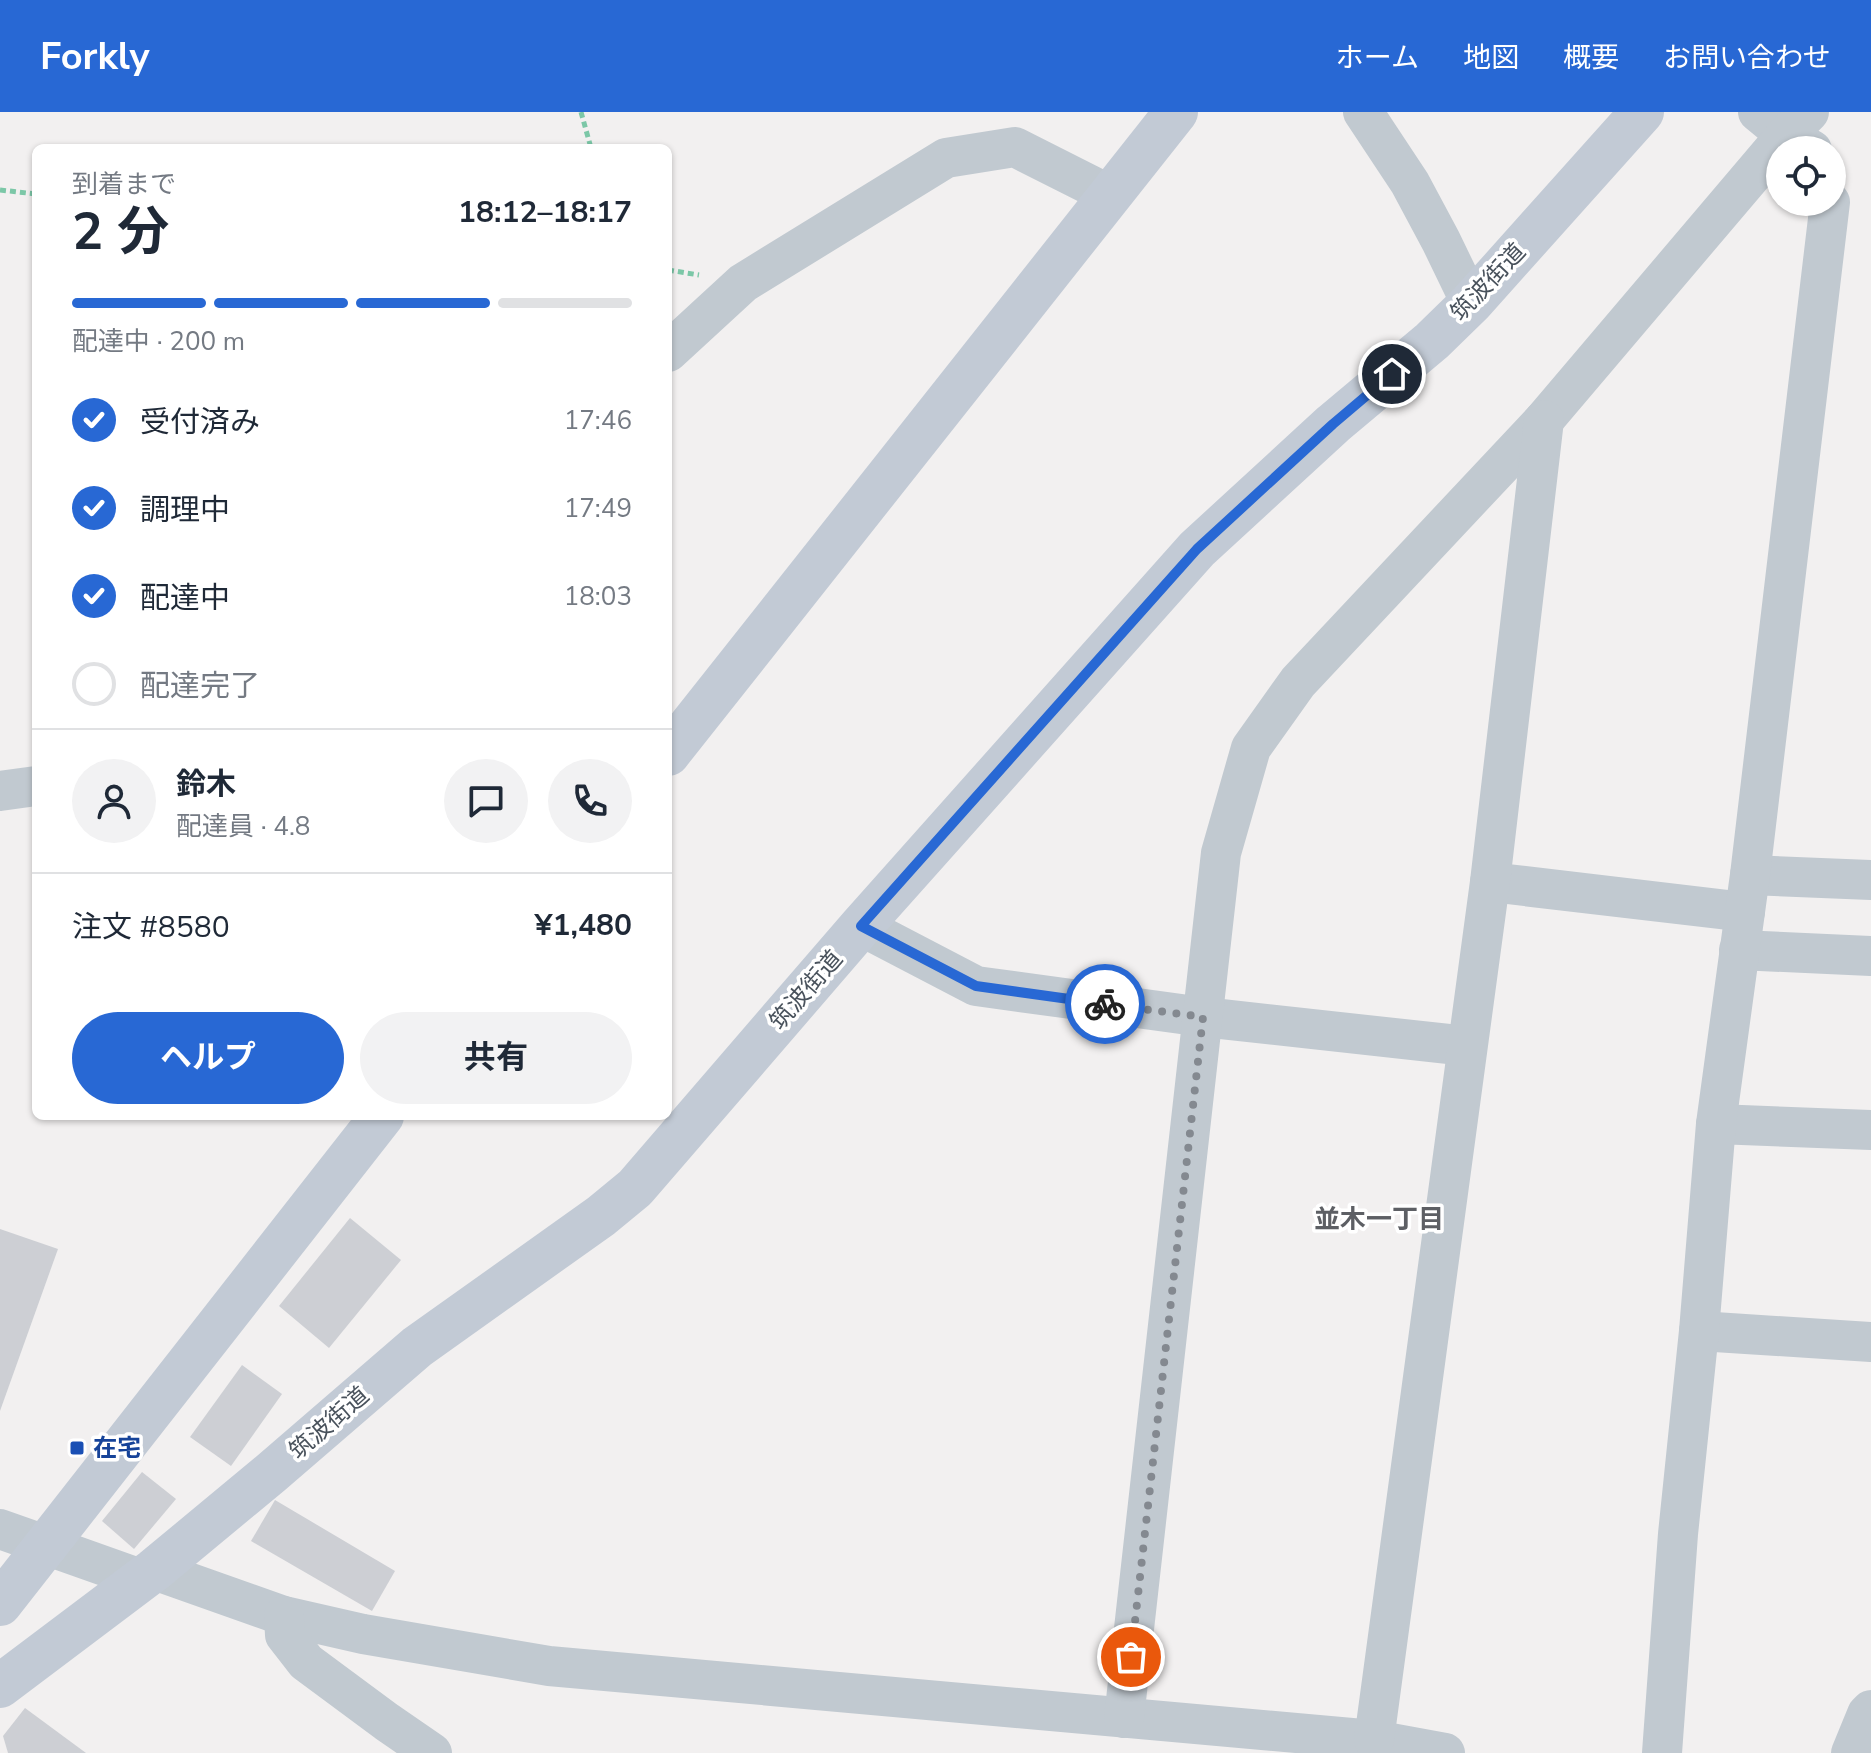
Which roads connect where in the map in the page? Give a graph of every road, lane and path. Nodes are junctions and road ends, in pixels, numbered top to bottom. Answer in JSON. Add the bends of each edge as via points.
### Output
{"nodes":[{"id":1,"x":581,"y":112,"type":"edge"},
{"id":2,"x":1176,"y":112,"type":"edge"},
{"id":3,"x":1363,"y":112,"type":"edge"},
{"id":4,"x":1642,"y":112,"type":"edge"},
{"id":5,"x":1791,"y":127,"type":"edge"},
{"id":6,"x":592,"y":144,"type":"edge"},
{"id":7,"x":0,"y":190,"type":"edge"},
{"id":8,"x":32,"y":194,"type":"edge"},
{"id":9,"x":1110,"y":195,"type":"junction"},
{"id":10,"x":1828,"y":216,"type":"edge"},
{"id":11,"x":1471,"y":303,"type":"junction"},
{"id":12,"x":672,"y":348,"type":"edge"},
{"id":13,"x":1544,"y":420,"type":"junction"},
{"id":14,"x":672,"y":749,"type":"edge"},
{"id":15,"x":32,"y":787,"type":"edge"},
{"id":16,"x":0,"y":791,"type":"edge"},
{"id":17,"x":1871,"y":880,"type":"edge"},
{"id":18,"x":1490,"y":882,"type":"junction"},
{"id":19,"x":1745,"y":913,"type":"junction"},
{"id":20,"x":861,"y":926,"type":"junction"},
{"id":21,"x":1871,"y":956,"type":"edge"},
{"id":22,"x":1203,"y":1017,"type":"junction"},
{"id":23,"x":1467,"y":1046,"type":"junction"},
{"id":24,"x":379,"y":1120,"type":"edge"},
{"id":25,"x":1716,"y":1124,"type":"junction"},
{"id":26,"x":1871,"y":1130,"type":"edge"},
{"id":27,"x":1699,"y":1331,"type":"junction"},
{"id":28,"x":1871,"y":1342,"type":"edge"},
{"id":29,"x":0,"y":1529,"type":"edge"},
{"id":30,"x":44,"y":1546,"type":"junction"},
{"id":31,"x":147,"y":1575,"type":"junction"},
{"id":32,"x":0,"y":1604,"type":"edge"},
{"id":33,"x":284,"y":1616,"type":"junction"},
{"id":34,"x":0,"y":1686,"type":"edge"},
{"id":35,"x":1124,"y":1718,"type":"junction"},
{"id":36,"x":1870,"y":1718,"type":"edge"},
{"id":37,"x":1374,"y":1740,"type":"junction"},
{"id":38,"x":432,"y":1753,"type":"edge"},
{"id":39,"x":1445,"y":1753,"type":"edge"},
{"id":40,"x":1662,"y":1753,"type":"edge"},
{"id":41,"x":1851,"y":1753,"type":"edge"}],
"edges":[{"from":1,"to":6,"type":"path"},
{"from":2,"to":9,"type":"street"},
{"from":3,"to":11,"type":"street","via":[[1410,183]]},
{"from":4,"to":11,"type":"street","name":"筑波街道"},
{"from":5,"to":13,"type":"street"},
{"from":7,"to":8,"type":"path"},
{"from":9,"to":12,"type":"street","via":[[1015,147],[946,158],[743,283]]},
{"from":9,"to":14,"type":"street"},
{"from":10,"to":19,"type":"street"},
{"from":11,"to":20,"type":"street","name":"筑波街道","via":[[1197,549]]},
{"from":13,"to":18,"type":"street"},
{"from":13,"to":22,"type":"street","via":[[1298,682],[1251,748],[1221,853]]},
{"from":15,"to":16,"type":"street"},
{"from":17,"to":19,"type":"street"},
{"from":18,"to":19,"type":"street"},
{"from":18,"to":23,"type":"street"},
{"from":19,"to":21,"type":"street"},
{"from":19,"to":25,"type":"street"},
{"from":20,"to":22,"type":"street","via":[[976,986]]},
{"from":20,"to":31,"type":"street","name":"筑波街道","via":[[635,1188],[417,1347]]},
{"from":22,"to":23,"type":"street"},
{"from":22,"to":35,"type":"street"},
{"from":23,"to":37,"type":"street"},
{"from":24,"to":30,"type":"street"},
{"from":25,"to":26,"type":"street"},
{"from":25,"to":27,"type":"street"},
{"from":27,"to":28,"type":"street"},
{"from":27,"to":40,"type":"street"},
{"from":29,"to":30,"type":"street"},
{"from":30,"to":31,"type":"street"},
{"from":30,"to":32,"type":"street"},
{"from":31,"to":33,"type":"street"},
{"from":31,"to":34,"type":"street","name":"筑波街道"},
{"from":33,"to":35,"type":"street","via":[[549,1666]]},
{"from":33,"to":38,"type":"street","via":[[285,1635],[306,1662]]},
{"from":35,"to":37,"type":"street"},
{"from":36,"to":41,"type":"street"},
{"from":37,"to":39,"type":"street"}]}
